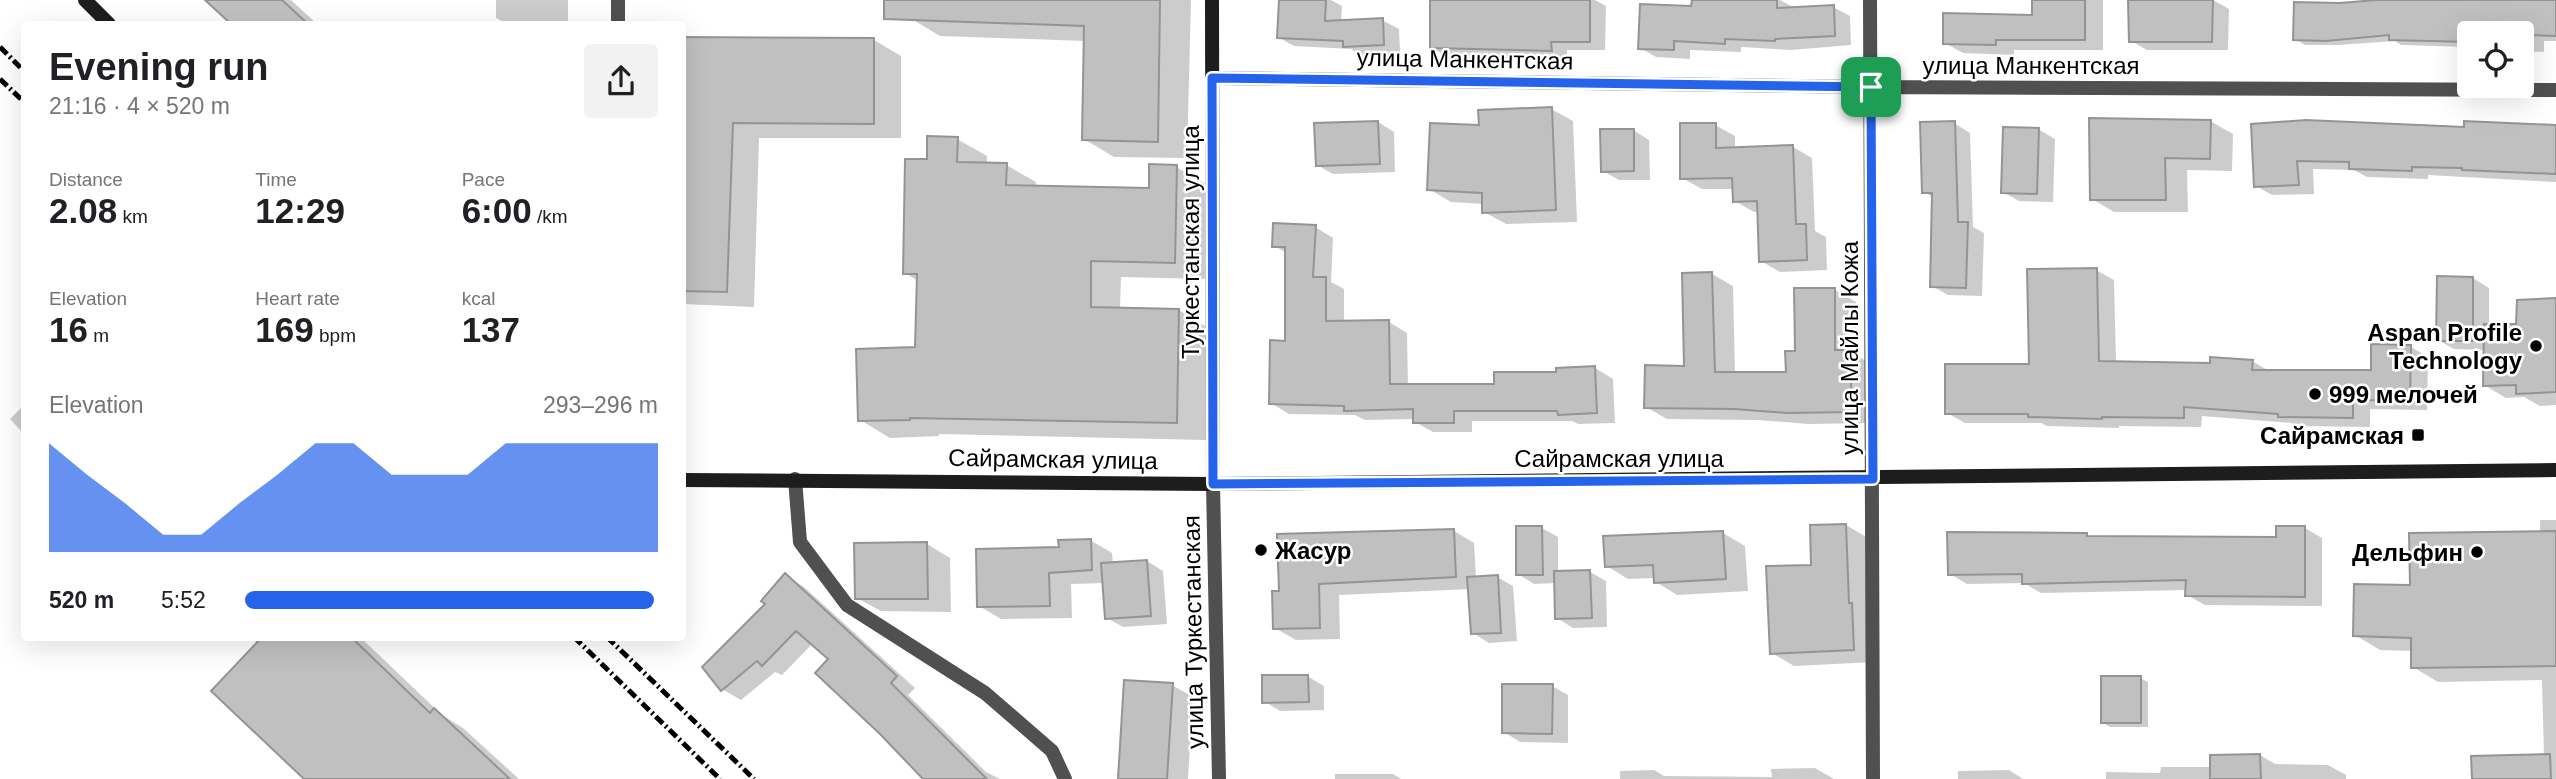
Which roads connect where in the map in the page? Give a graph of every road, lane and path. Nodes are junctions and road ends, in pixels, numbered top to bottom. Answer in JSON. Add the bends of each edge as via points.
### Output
{"nodes":[{"id":1,"x":85,"y":0,"type":"edge"},
{"id":2,"x":618,"y":0,"type":"edge"},
{"id":3,"x":1213,"y":0,"type":"edge"},
{"id":4,"x":1870,"y":0,"type":"edge"},
{"id":5,"x":106,"y":21,"type":"edge"},
{"id":6,"x":618,"y":21,"type":"edge"},
{"id":7,"x":1212,"y":78,"type":"junction"},
{"id":8,"x":1871,"y":87,"type":"junction"},
{"id":9,"x":2556,"y":90,"type":"edge"},
{"id":10,"x":2556,"y":470,"type":"edge"},
{"id":11,"x":1873,"y":479,"type":"junction"},
{"id":12,"x":686,"y":480,"type":"edge"},
{"id":13,"x":795,"y":480,"type":"junction"},
{"id":14,"x":1213,"y":484,"type":"junction"},
{"id":15,"x":1065,"y":779,"type":"edge"},
{"id":16,"x":1219,"y":779,"type":"edge"},
{"id":17,"x":1873,"y":779,"type":"edge"}],
"edges":[{"from":1,"to":5,"type":"main road"},
{"from":2,"to":6,"type":"street"},
{"from":3,"to":7,"type":"main road","name":"Туркестанская улица"},
{"from":4,"to":8,"type":"street","name":"улица Майлы Кожа"},
{"from":7,"to":8,"type":"street","name":"улица Манкентская"},
{"from":7,"to":14,"type":"main road","name":"Туркестанская улица"},
{"from":8,"to":9,"type":"street","name":"улица Манкентская"},
{"from":8,"to":11,"type":"street","name":"улица Майлы Кожа"},
{"from":10,"to":11,"type":"main road","name":"Сайрамская улица"},
{"from":11,"to":14,"type":"main road","name":"Сайрамская улица"},
{"from":11,"to":17,"type":"street","name":"улица Майлы Кожа"},
{"from":12,"to":13,"type":"main road","name":"Сайрамская улица"},
{"from":13,"to":14,"type":"main road","name":"Сайрамская улица"},
{"from":13,"to":15,"type":"street","via":[[800,542],[847,605],[985,693],[1052,751]]},
{"from":14,"to":16,"type":"street","name":"улица Туркестанская"}]}
